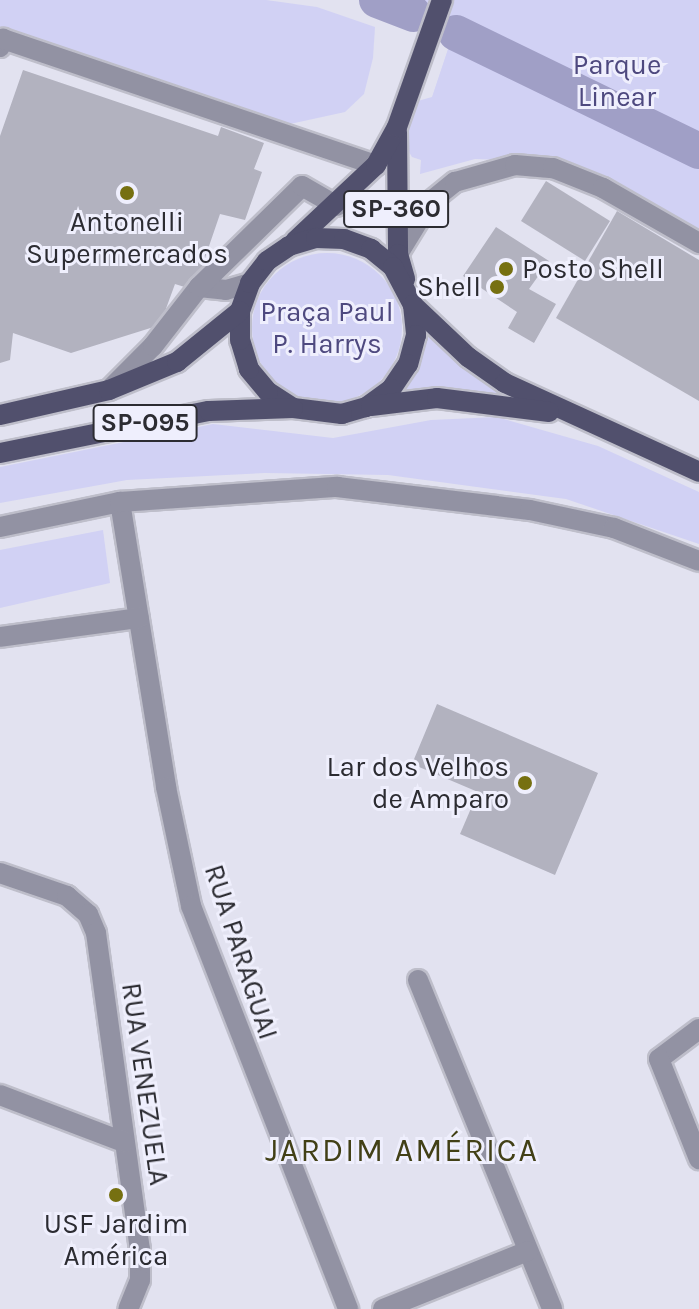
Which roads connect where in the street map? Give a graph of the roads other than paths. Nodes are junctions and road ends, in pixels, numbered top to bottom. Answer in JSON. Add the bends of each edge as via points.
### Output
{"nodes":[{"id":1,"x":442,"y":0,"type":"edge"},
{"id":2,"x":0,"y":47,"type":"edge"},
{"id":3,"x":400,"y":118,"type":"junction"},
{"id":4,"x":376,"y":165,"type":"junction"},
{"id":5,"x":337,"y":206,"type":"junction"},
{"id":6,"x":699,"y":243,"type":"edge"},
{"id":7,"x":289,"y":246,"type":"junction"},
{"id":8,"x":398,"y":254,"type":"junction"},
{"id":9,"x":250,"y":283,"type":"junction"},
{"id":10,"x":199,"y":287,"type":"junction"},
{"id":11,"x":411,"y":298,"type":"junction"},
{"id":12,"x":240,"y":311,"type":"junction"},
{"id":13,"x":109,"y":390,"type":"junction"},
{"id":14,"x":366,"y":407,"type":"junction"},
{"id":15,"x":293,"y":408,"type":"junction"},
{"id":16,"x":0,"y":415,"type":"edge"},
{"id":17,"x":577,"y":417,"type":"junction"},
{"id":18,"x":0,"y":453,"type":"edge"},
{"id":19,"x":699,"y":472,"type":"edge"},
{"id":20,"x":120,"y":502,"type":"junction"},
{"id":21,"x":0,"y":527,"type":"edge"},
{"id":22,"x":699,"y":561,"type":"edge"},
{"id":23,"x":139,"y":618,"type":"junction"},
{"id":24,"x":0,"y":637,"type":"edge"},
{"id":25,"x":0,"y":873,"type":"edge"},
{"id":26,"x":418,"y":980,"type":"dead end"},
{"id":27,"x":699,"y":1029,"type":"edge"},
{"id":28,"x":0,"y":1095,"type":"edge"},
{"id":29,"x":124,"y":1142,"type":"junction"},
{"id":30,"x":699,"y":1159,"type":"edge"},
{"id":31,"x":528,"y":1251,"type":"junction"},
{"id":32,"x":128,"y":1309,"type":"edge"},
{"id":33,"x":348,"y":1309,"type":"edge"},
{"id":34,"x":383,"y":1309,"type":"edge"},
{"id":35,"x":552,"y":1309,"type":"edge"}],
"edges":[{"from":1,"to":3,"type":"main road","number":"SP-360"},
{"from":2,"to":4,"type":"street","via":[[3,39]]},
{"from":3,"to":4,"type":"main road","number":"SP-360"},
{"from":3,"to":8,"type":"main road","number":"SP-360"},
{"from":4,"to":5,"type":"main road","number":"SP-360"},
{"from":5,"to":7,"type":"main road","number":"SP-360"},
{"from":5,"to":10,"type":"street","via":[[302,186]]},
{"from":6,"to":8,"type":"street","via":[[603,188],[553,168],[515,165],[482,171],[447,189],[430,202]]},
{"from":7,"to":9,"type":"main road","number":"SP-095","via":[[267,261]]},
{"from":7,"to":11,"type":"main road","number":"SP-095","via":[[316,238],[344,239],[371,249],[393,267]]},
{"from":8,"to":11,"type":"main road","number":"SP-360"},
{"from":9,"to":10,"type":"street","via":[[226,290]]},
{"from":9,"to":12,"type":"main road","number":"SP-095"},
{"from":10,"to":13,"type":"street","via":[[153,346]]},
{"from":11,"to":14,"type":"main road","via":[[416,335],[408,364],[391,389]]},
{"from":11,"to":17,"type":"main road","number":"SP-095","via":[[468,357],[505,383]]},
{"from":12,"to":13,"type":"main road","number":"SP-095","via":[[177,362]]},
{"from":12,"to":15,"type":"main road","number":"SP-095","via":[[240,340],[249,369],[268,392]]},
{"from":13,"to":16,"type":"main road","number":"SP-095"},
{"from":14,"to":15,"type":"main road","number":"SP-095","via":[[317,415]]},
{"from":14,"to":17,"type":"main road","number":"SP-095","via":[[437,398]]},
{"from":15,"to":18,"type":"main road","number":"SP-095","via":[[209,411]]},
{"from":17,"to":19,"type":"main road","number":"SP-095"},
{"from":20,"to":21,"type":"street"},
{"from":20,"to":22,"type":"street","via":[[337,487],[426,495],[614,528]]},
{"from":20,"to":23,"type":"street","name":"RUA PARAGUAI"},
{"from":23,"to":24,"type":"street"},
{"from":23,"to":33,"type":"street","name":"RUA PARAGUAI","via":[[191,906]]},
{"from":25,"to":29,"type":"street","name":"RUA VENEZUELA","via":[[67,896],[88,914],[96,933]]},
{"from":26,"to":31,"type":"street"},
{"from":27,"to":30,"type":"street","via":[[659,1059]]},
{"from":28,"to":29,"type":"street"},
{"from":29,"to":32,"type":"street","name":"RUA VENEZUELA","via":[[140,1249],[140,1280]]},
{"from":31,"to":34,"type":"street"},
{"from":31,"to":35,"type":"street"}]}
